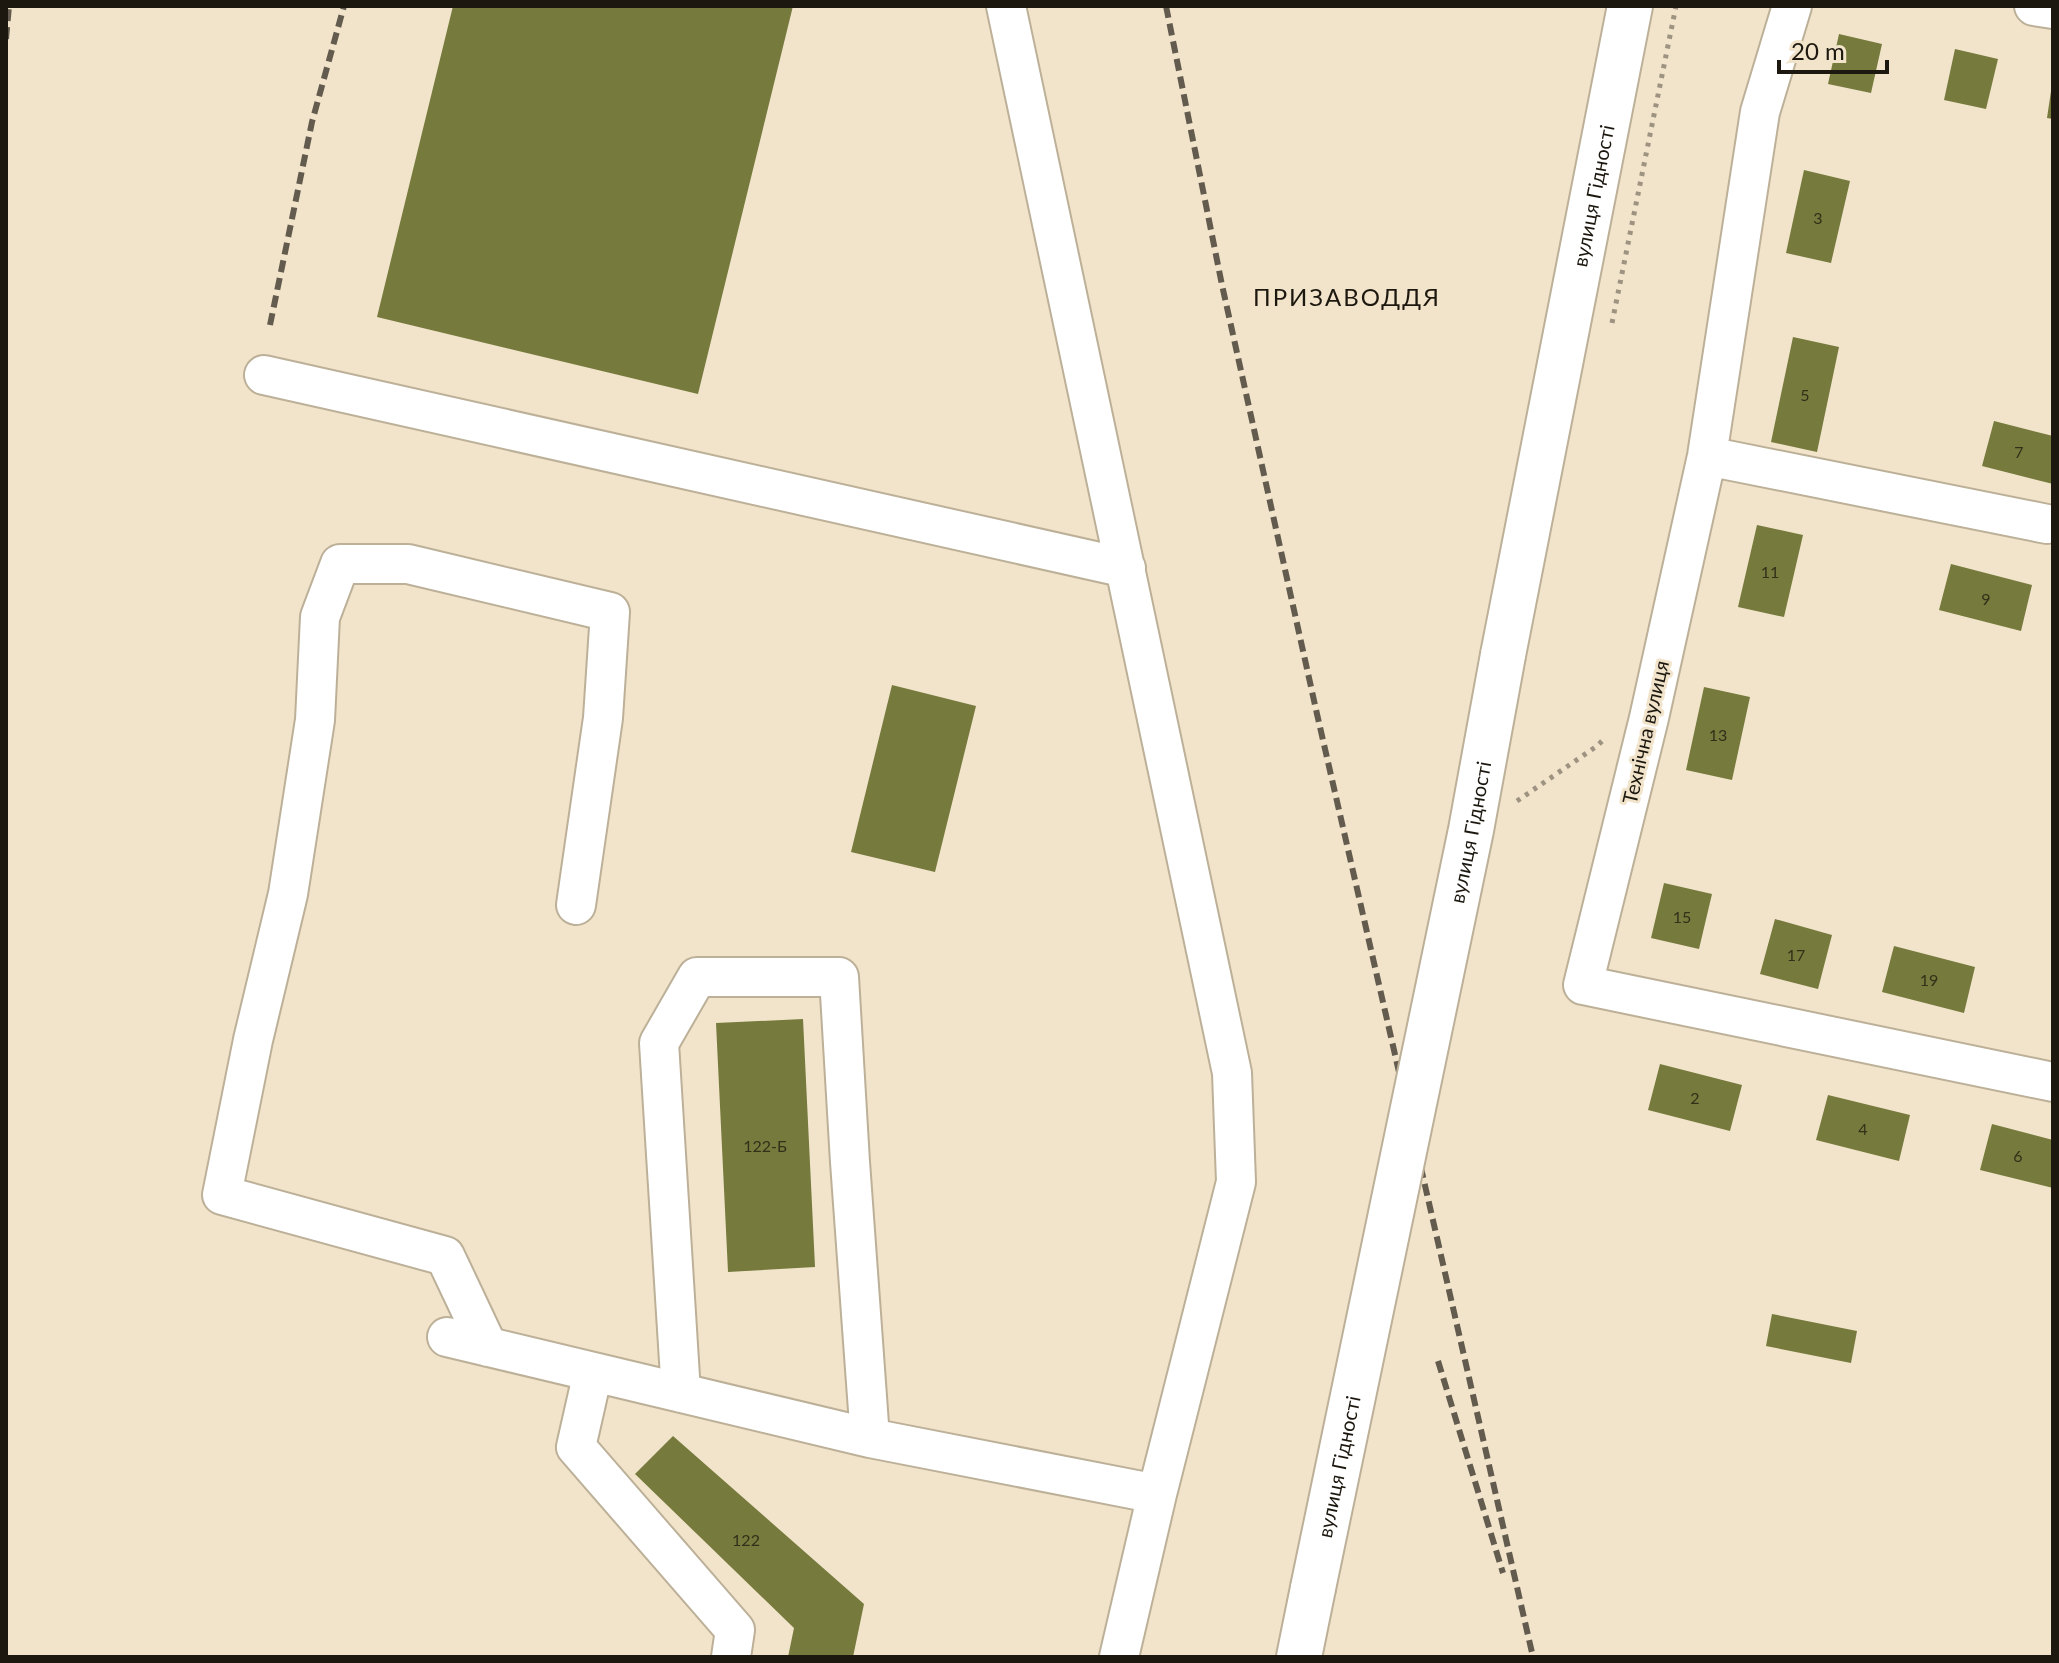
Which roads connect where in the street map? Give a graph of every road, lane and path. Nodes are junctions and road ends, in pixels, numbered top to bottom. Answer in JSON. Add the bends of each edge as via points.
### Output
{"nodes":[{"id":1,"x":1006,"y":6,"type":"edge"},
{"id":2,"x":1630,"y":6,"type":"edge"},
{"id":3,"x":1792,"y":6,"type":"edge"},
{"id":4,"x":2034,"y":6,"type":"edge"},
{"id":5,"x":2053,"y":9,"type":"edge"},
{"id":6,"x":264,"y":375,"type":"dead end"},
{"id":7,"x":1707,"y":456,"type":"junction"},
{"id":8,"x":2047,"y":524,"type":"dead end"},
{"id":9,"x":1126,"y":568,"type":"junction"},
{"id":10,"x":1649,"y":718,"type":"junction"},
{"id":11,"x":1516,"y":801,"type":"dead end"},
{"id":12,"x":576,"y":905,"type":"dead end"},
{"id":13,"x":2053,"y":1082,"type":"edge"},
{"id":14,"x":447,"y":1337,"type":"dead end"},
{"id":15,"x":488,"y":1347,"type":"junction"},
{"id":16,"x":593,"y":1372,"type":"junction"},
{"id":17,"x":681,"y":1393,"type":"junction"},
{"id":18,"x":870,"y":1438,"type":"junction"},
{"id":19,"x":1157,"y":1494,"type":"junction"},
{"id":20,"x":731,"y":1657,"type":"edge"},
{"id":21,"x":1119,"y":1657,"type":"edge"},
{"id":22,"x":1299,"y":1657,"type":"edge"}],
"edges":[{"from":1,"to":9,"type":"street"},
{"from":2,"to":22,"type":"main road","name":"вулиця Гідності","bridge":true,"via":[[1471,830]]},
{"from":3,"to":7,"type":"street","name":"Технічна вулиця","via":[[1760,112]]},
{"from":4,"to":5,"type":"street"},
{"from":6,"to":9,"type":"street"},
{"from":7,"to":8,"type":"street"},
{"from":7,"to":10,"type":"street","name":"Технічна вулиця"},
{"from":9,"to":19,"type":"street","via":[[1233,1088],[1236,1182]]},
{"from":10,"to":11,"type":"path","via":[[1615,728]]},
{"from":10,"to":13,"type":"street","name":"Технічна вулиця","via":[[1583,985]]},
{"from":12,"to":15,"type":"street","via":[[603,718],[610,612],[408,564],[340,564],[320,617],[315,720],[288,894],[222,1195],[445,1256]]},
{"from":14,"to":15,"type":"street"},
{"from":15,"to":16,"type":"street"},
{"from":16,"to":17,"type":"street"},
{"from":16,"to":20,"type":"street","via":[[576,1447],[735,1630]]},
{"from":17,"to":18,"type":"street"},
{"from":17,"to":18,"type":"street","via":[[659,1043],[697,977],[839,977]]},
{"from":18,"to":19,"type":"street"},
{"from":19,"to":21,"type":"street"}]}
